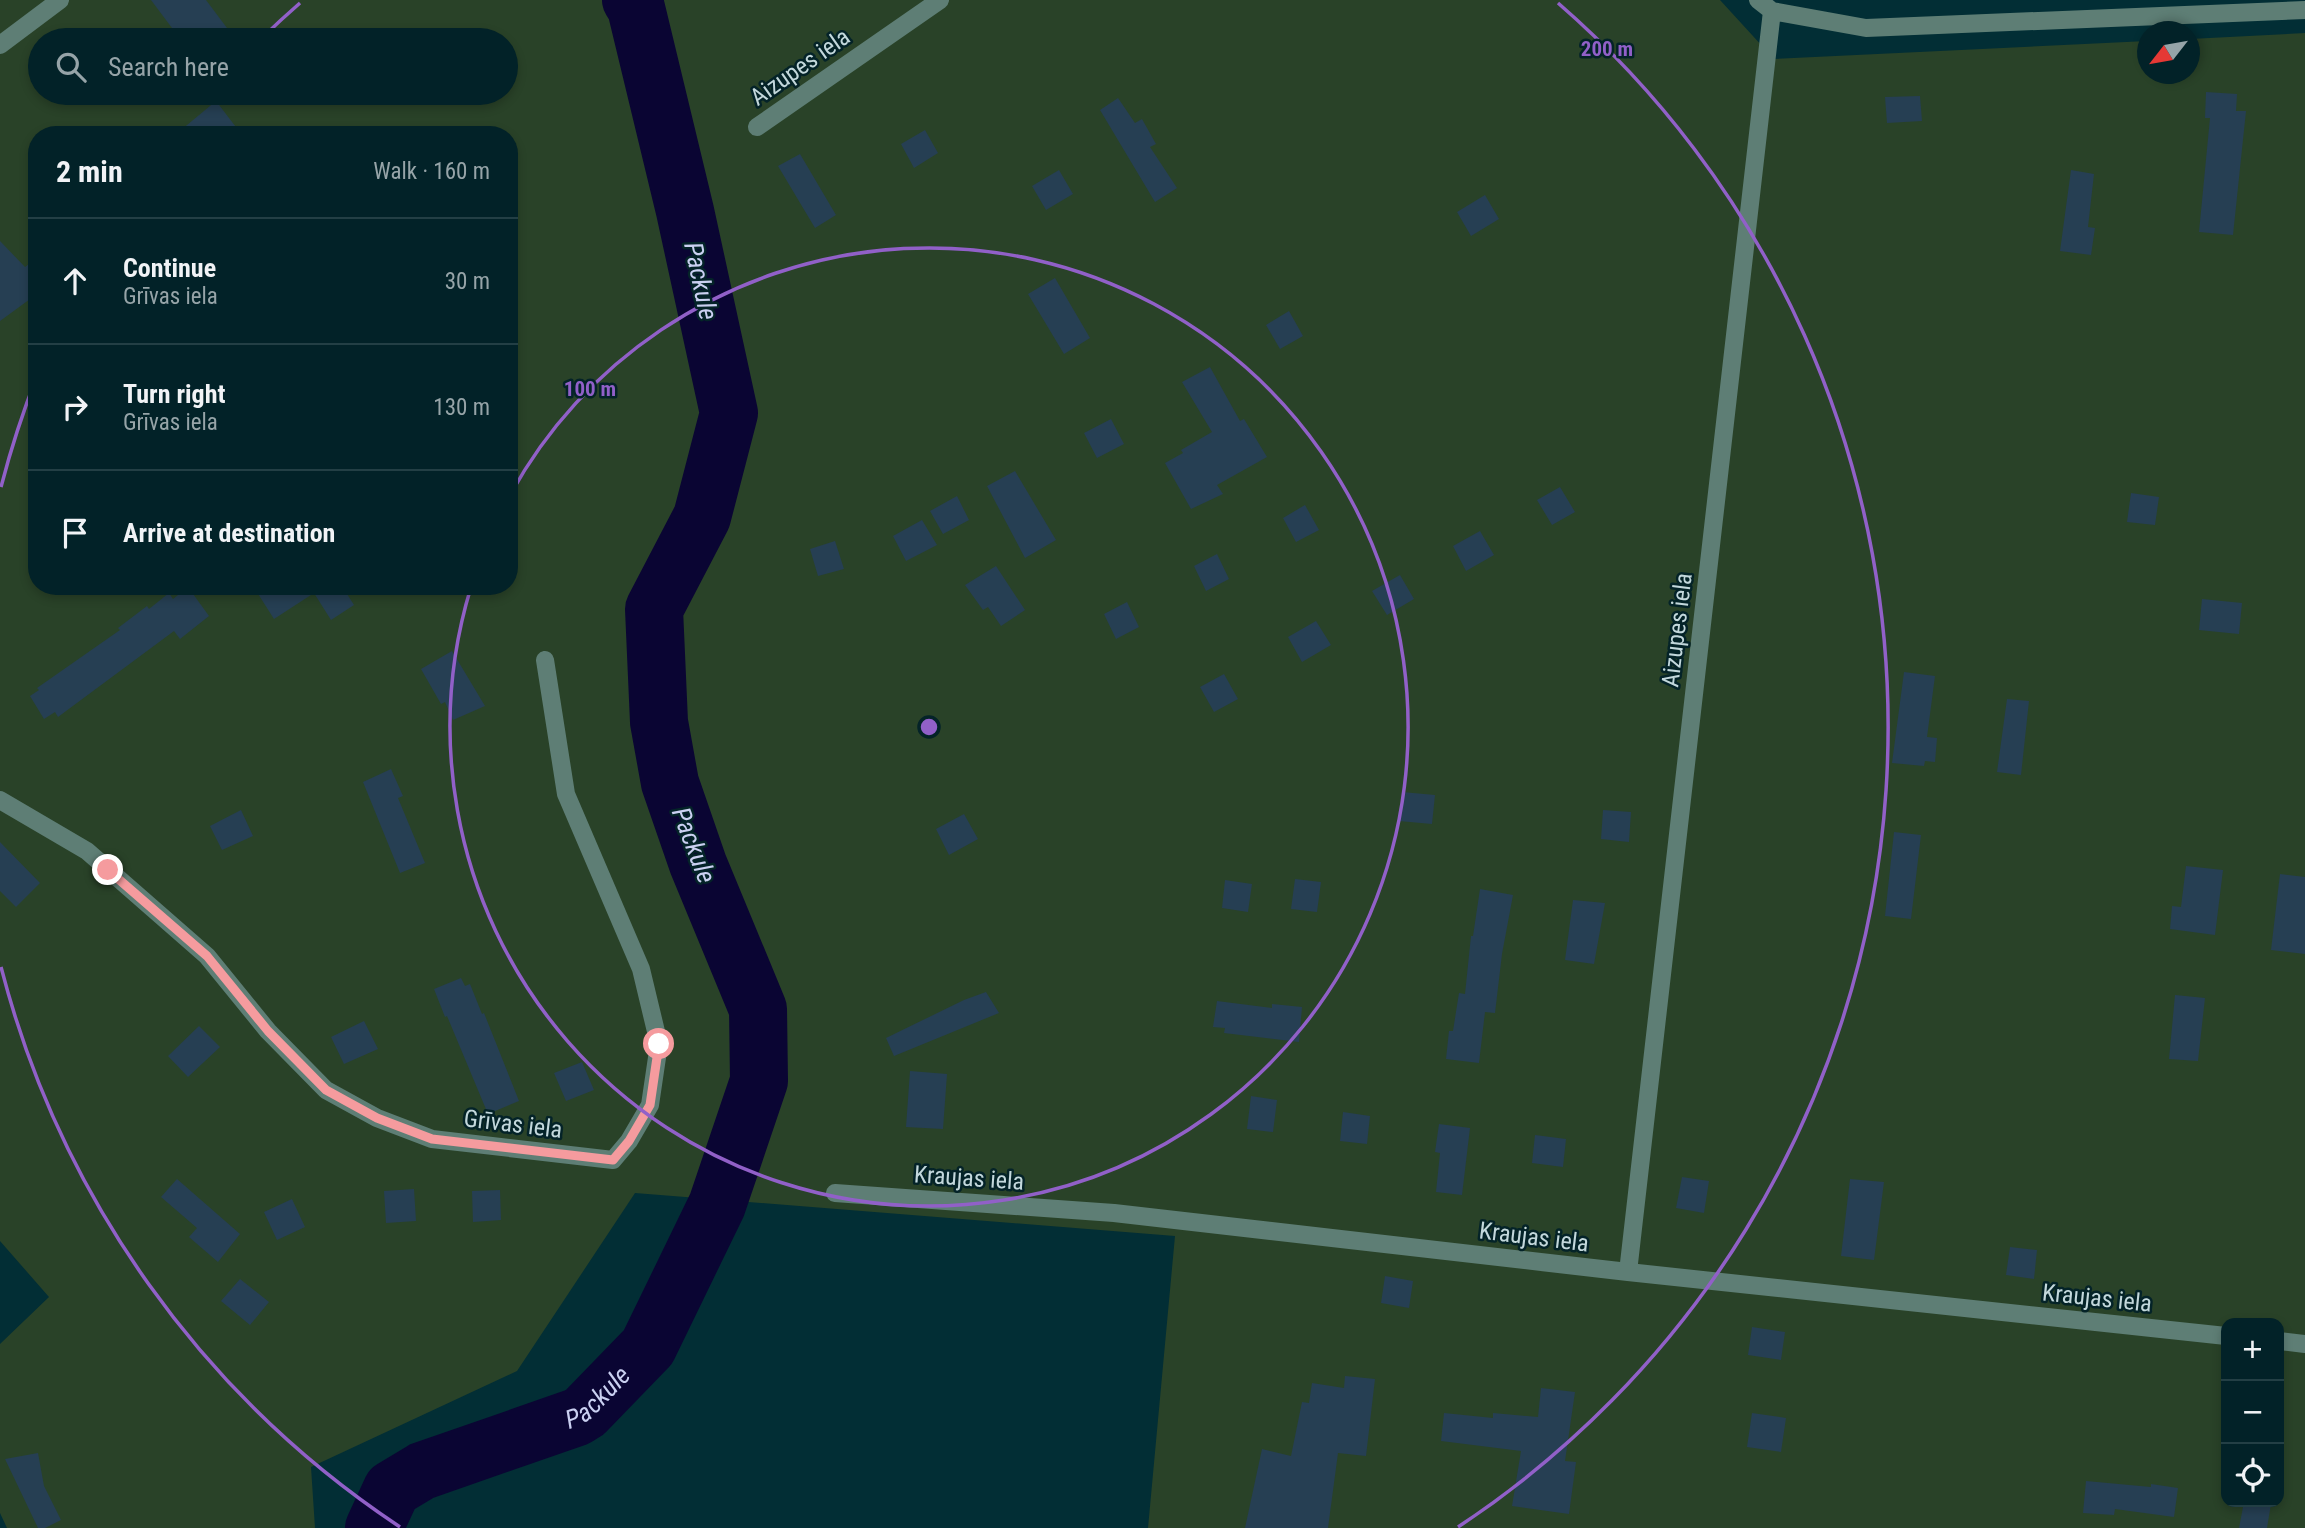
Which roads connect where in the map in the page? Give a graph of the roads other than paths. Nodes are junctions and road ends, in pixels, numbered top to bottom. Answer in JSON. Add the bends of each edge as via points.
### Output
{"nodes":[{"id":1,"x":60,"y":0,"type":"edge"},
{"id":2,"x":940,"y":0,"type":"edge"},
{"id":3,"x":1765,"y":5,"type":"edge"},
{"id":4,"x":2305,"y":10,"type":"edge"},
{"id":5,"x":0,"y":45,"type":"edge"},
{"id":6,"x":757,"y":127,"type":"dead end"},
{"id":7,"x":545,"y":660,"type":"dead end"},
{"id":8,"x":0,"y":800,"type":"edge"},
{"id":9,"x":835,"y":1193,"type":"dead end"},
{"id":10,"x":1628,"y":1272,"type":"junction"},
{"id":11,"x":2221,"y":1335,"type":"edge"},
{"id":12,"x":2284,"y":1342,"type":"edge"},
{"id":13,"x":2305,"y":1344,"type":"edge"}],
"edges":[{"from":1,"to":5,"type":"street"},
{"from":2,"to":6,"type":"street","name":"Aizupes iela"},
{"from":3,"to":4,"type":"street","via":[[1866,27]]},
{"from":3,"to":10,"type":"street","name":"Aizupes iela"},
{"from":7,"to":8,"type":"street","name":"Grīvas iela","via":[[566,794],[641,969],[659,1044],[650,1105],[613,1160],[432,1139],[377,1118],[326,1090],[268,1031],[207,956],[87,851]]},
{"from":9,"to":10,"type":"street","name":"Kraujas iela","via":[[1114,1213]]},
{"from":10,"to":11,"type":"street","name":"Kraujas iela"},
{"from":12,"to":13,"type":"street"}]}
